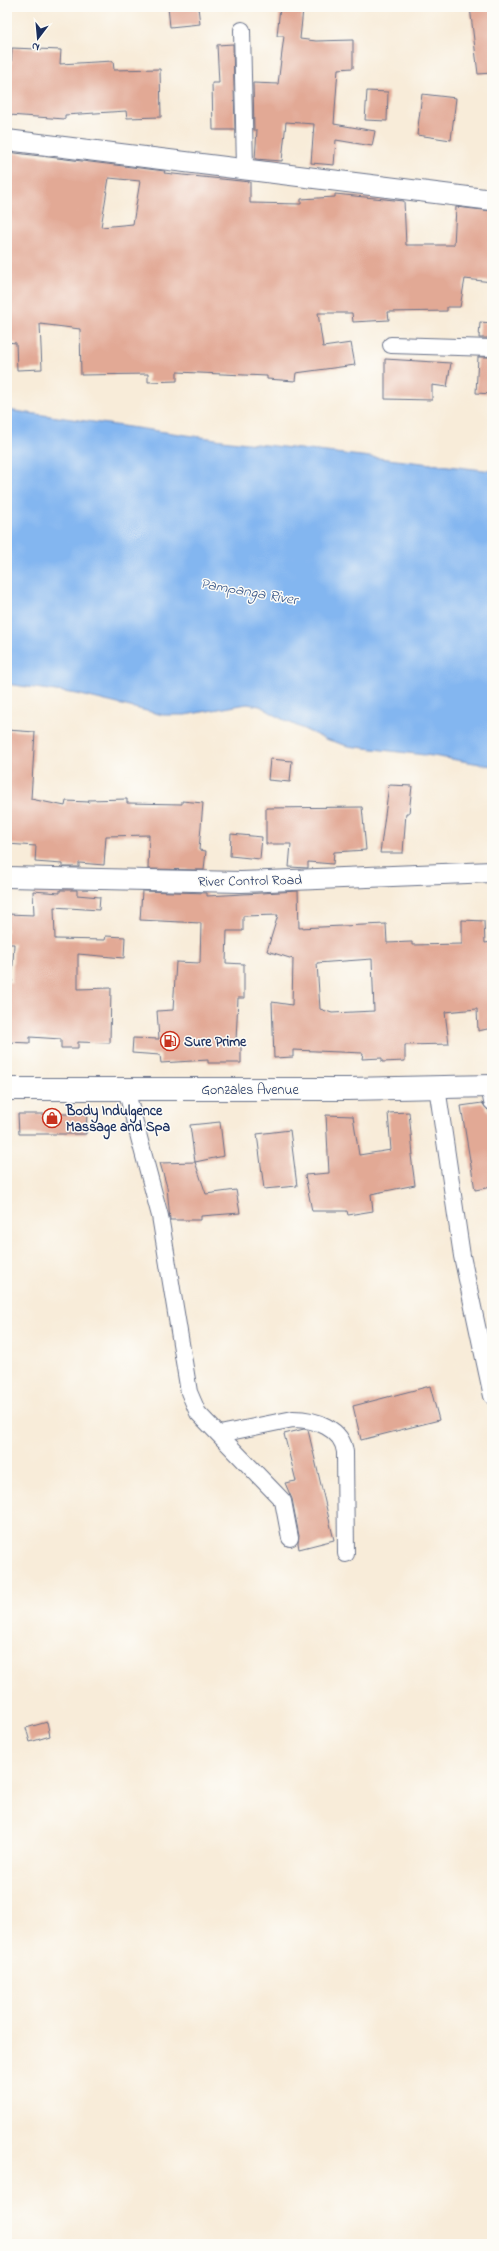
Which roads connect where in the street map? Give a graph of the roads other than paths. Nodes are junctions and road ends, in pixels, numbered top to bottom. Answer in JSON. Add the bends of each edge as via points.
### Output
{"nodes":[{"id":1,"x":242,"y":30,"type":"dead end"},
{"id":2,"x":7,"y":140,"type":"edge"},
{"id":3,"x":245,"y":168,"type":"junction"},
{"id":4,"x":492,"y":200,"type":"edge"},
{"id":5,"x":390,"y":345,"type":"dead end"},
{"id":6,"x":492,"y":348,"type":"edge"},
{"id":7,"x":492,"y":872,"type":"edge"},
{"id":8,"x":7,"y":877,"type":"edge"},
{"id":9,"x":437,"y":1087,"type":"junction"},
{"id":10,"x":7,"y":1089,"type":"edge"},
{"id":11,"x":126,"y":1089,"type":"junction"},
{"id":12,"x":491,"y":1092,"type":"edge"},
{"id":13,"x":492,"y":1396,"type":"edge"},
{"id":14,"x":220,"y":1434,"type":"junction"},
{"id":15,"x":290,"y":1538,"type":"dead end"},
{"id":16,"x":346,"y":1554,"type":"dead end"}],
"edges":[{"from":1,"to":3,"type":"street"},
{"from":2,"to":3,"type":"street"},
{"from":3,"to":4,"type":"street"},
{"from":5,"to":6,"type":"street"},
{"from":7,"to":8,"type":"street","name":"River Control Road","via":[[241,882]]},
{"from":9,"to":11,"type":"main road","name":"Gonzales Avenue"},
{"from":9,"to":12,"type":"main road","name":"Gonzales Avenue"},
{"from":9,"to":13,"type":"street","via":[[462,1256]]},
{"from":10,"to":11,"type":"main road","name":"Gonzales Avenue"},
{"from":11,"to":14,"type":"street","via":[[160,1216],[189,1392],[198,1413]]},
{"from":14,"to":15,"type":"street","via":[[283,1502]]},
{"from":14,"to":16,"type":"street","via":[[304,1419],[340,1435],[345,1452]]}]}
